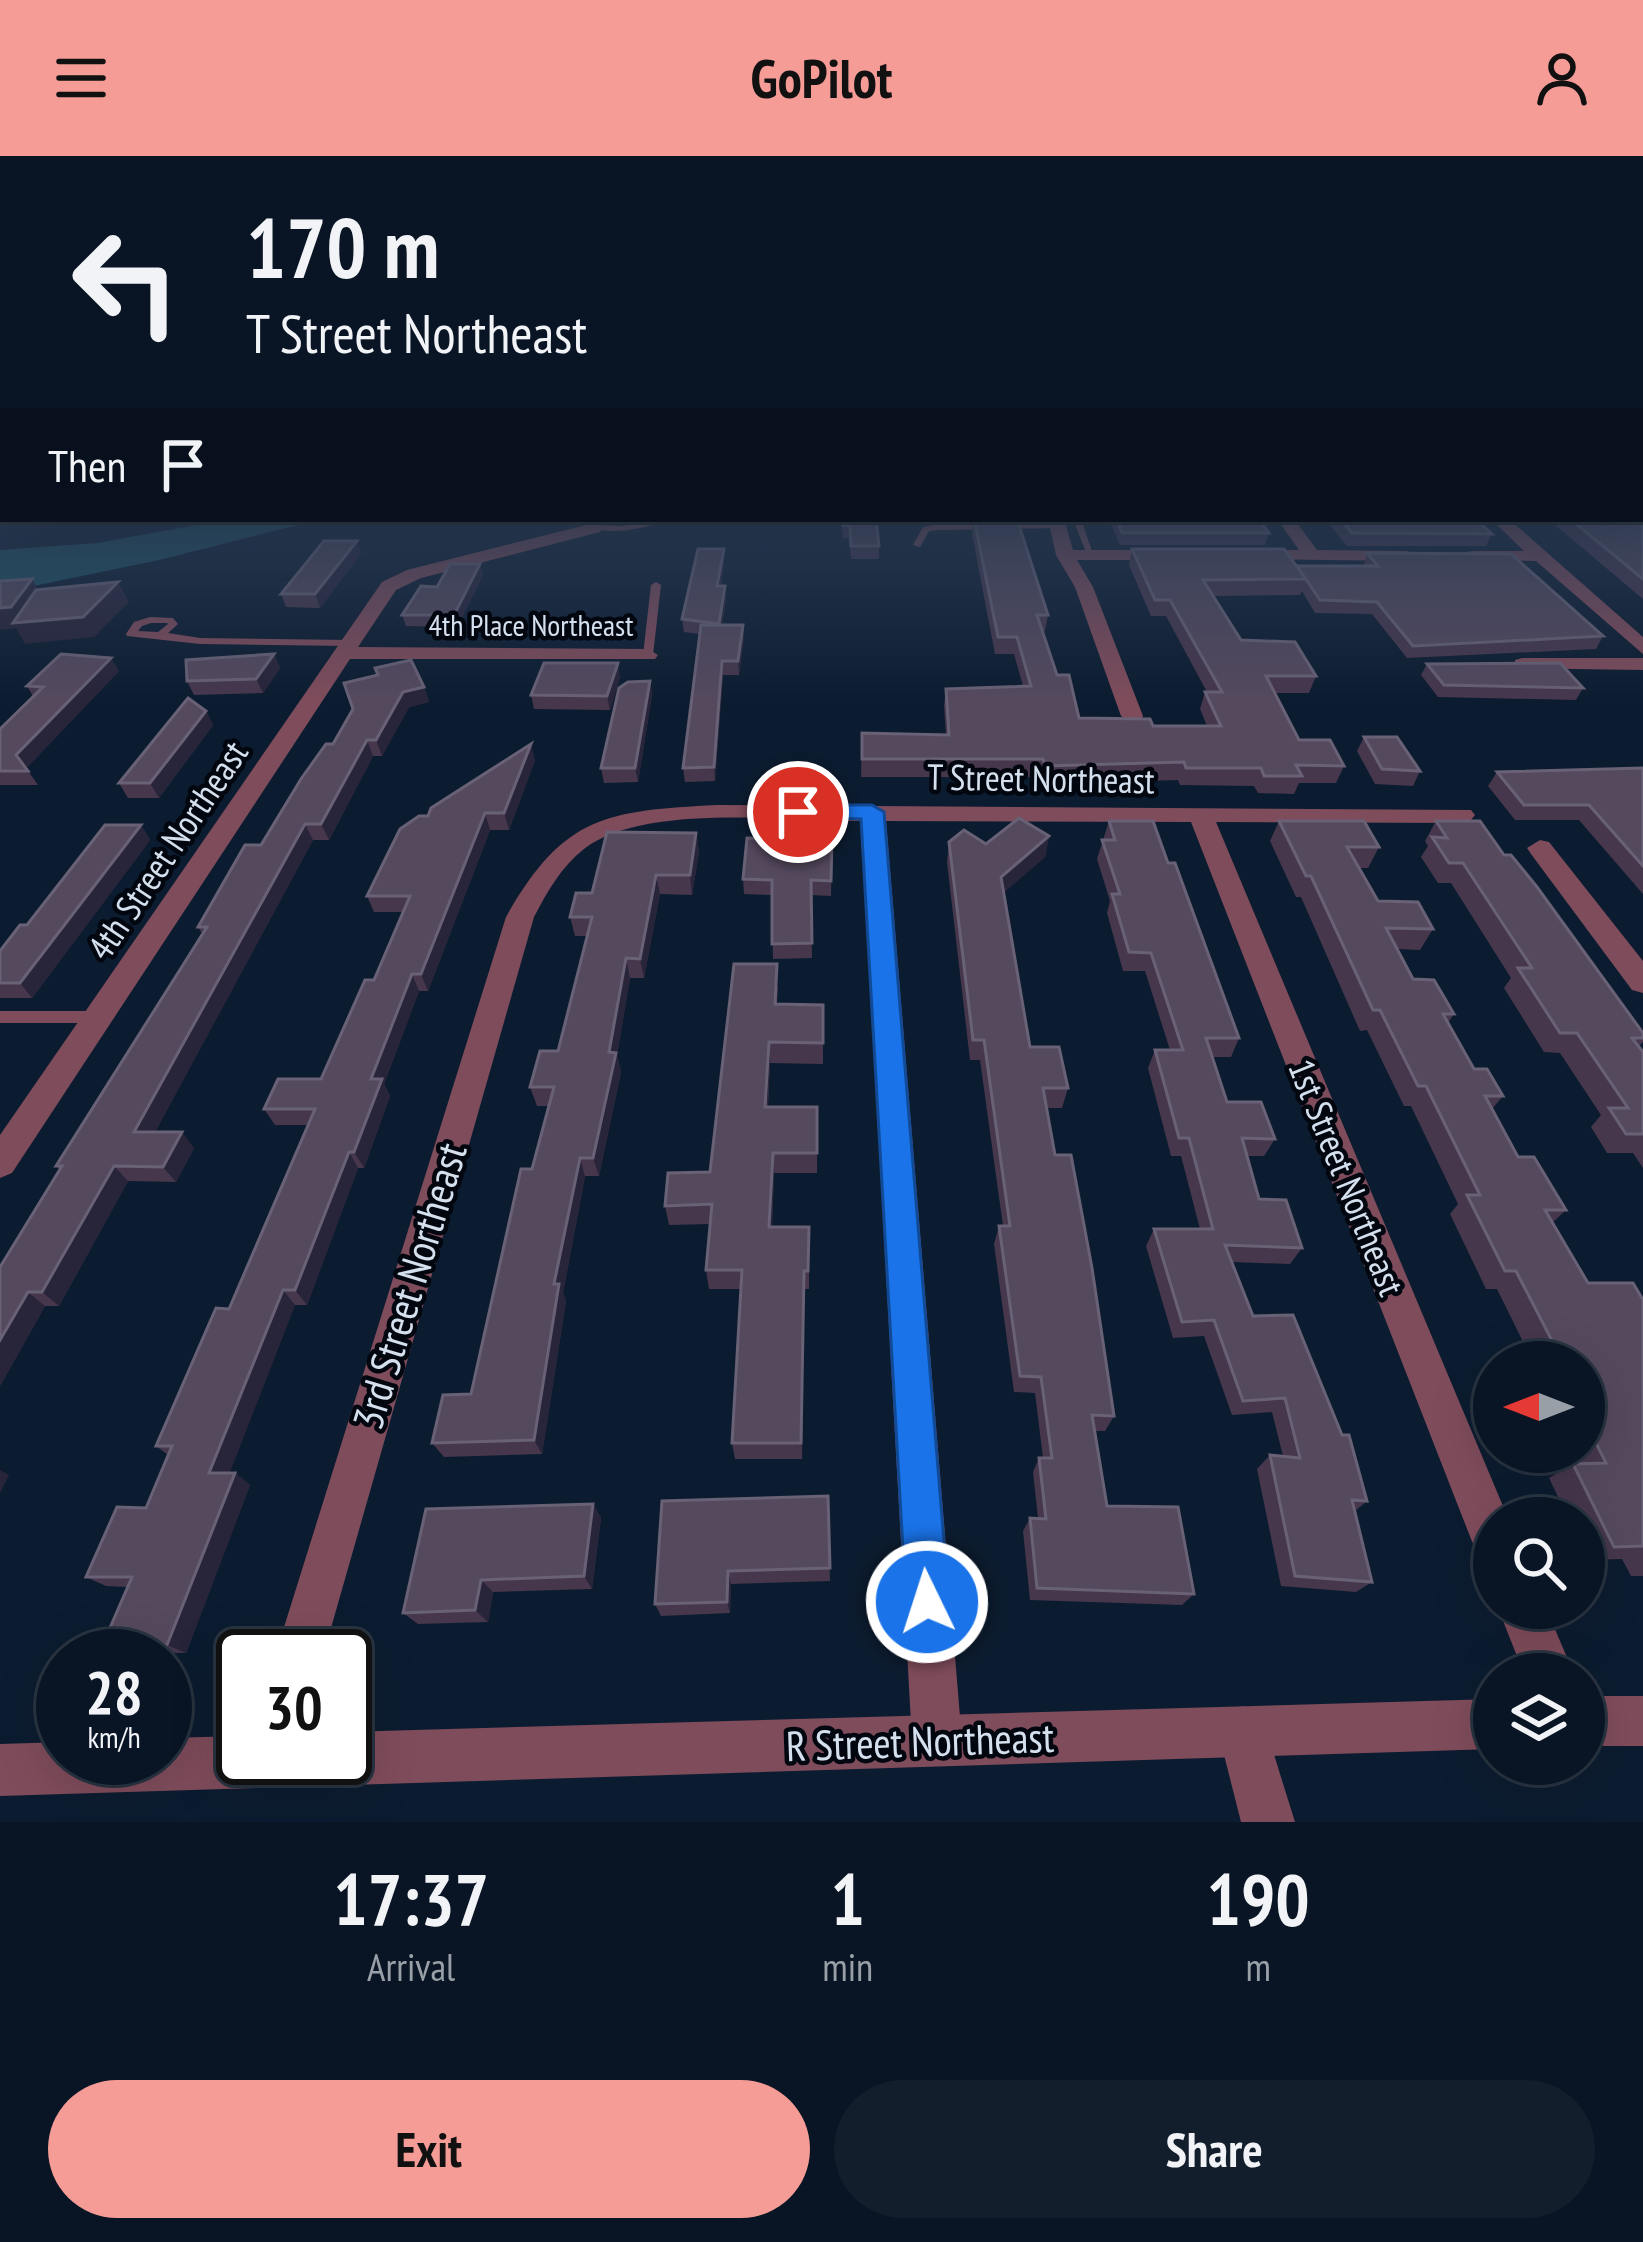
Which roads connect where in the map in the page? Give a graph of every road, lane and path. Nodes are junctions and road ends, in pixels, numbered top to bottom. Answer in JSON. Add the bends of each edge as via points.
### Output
{"nodes":[{"id":1,"x":514,"y":547,"type":"edge"},
{"id":2,"x":1065,"y":547,"type":"edge"},
{"id":3,"x":1084,"y":547,"type":"edge"},
{"id":4,"x":1306,"y":547,"type":"edge"},
{"id":5,"x":1529,"y":547,"type":"edge"},
{"id":6,"x":1065,"y":555,"type":"junction"},
{"id":7,"x":1091,"y":555,"type":"junction"},
{"id":8,"x":1202,"y":555,"type":"edge"},
{"id":9,"x":1224,"y":555,"type":"edge"},
{"id":10,"x":1312,"y":555,"type":"junction"},
{"id":11,"x":1426,"y":556,"type":"edge"},
{"id":12,"x":1449,"y":556,"type":"edge"},
{"id":13,"x":1540,"y":556,"type":"junction"},
{"id":14,"x":656,"y":585,"type":"dead end"},
{"id":15,"x":160,"y":635,"type":"dead end"},
{"id":16,"x":346,"y":648,"type":"junction"},
{"id":17,"x":1643,"y":648,"type":"edge"},
{"id":18,"x":648,"y":655,"type":"joint"},
{"id":19,"x":1506,"y":664,"type":"edge"},
{"id":20,"x":1643,"y":664,"type":"edge"},
{"id":21,"x":1132,"y":716,"type":"edge"},
{"id":22,"x":872,"y":812,"type":"junction"},
{"id":23,"x":1462,"y":815,"type":"edge"},
{"id":24,"x":1201,"y":816,"type":"junction"},
{"id":25,"x":1540,"y":848,"type":"dead end"},
{"id":26,"x":520,"y":917,"type":"joint"},
{"id":27,"x":1643,"y":982,"type":"edge"},
{"id":28,"x":0,"y":1017,"type":"edge"},
{"id":29,"x":98,"y":1017,"type":"junction"},
{"id":30,"x":0,"y":1163,"type":"edge"},
{"id":31,"x":1477,"y":1497,"type":"edge"},
{"id":32,"x":307,"y":1629,"type":"edge"},
{"id":33,"x":1605,"y":1721,"type":"edge"},
{"id":34,"x":1643,"y":1721,"type":"edge"},
{"id":35,"x":1473,"y":1725,"type":"edge"},
{"id":36,"x":1244,"y":1731,"type":"junction"},
{"id":37,"x":937,"y":1741,"type":"junction"},
{"id":38,"x":372,"y":1757,"type":"edge"},
{"id":39,"x":216,"y":1761,"type":"edge"},
{"id":40,"x":0,"y":1770,"type":"edge"},
{"id":41,"x":1268,"y":1822,"type":"edge"}],
"edges":[{"from":1,"to":16,"type":"street","name":"4th Street Northeast","via":[[397,580]]},
{"from":2,"to":6,"type":"street"},
{"from":3,"to":7,"type":"lane"},
{"from":4,"to":10,"type":"street"},
{"from":5,"to":13,"type":"street"},
{"from":6,"to":7,"type":"street"},
{"from":6,"to":21,"type":"street"},
{"from":7,"to":8,"type":"street"},
{"from":9,"to":10,"type":"street"},
{"from":10,"to":11,"type":"street"},
{"from":12,"to":13,"type":"street"},
{"from":13,"to":17,"type":"street"},
{"from":14,"to":18,"type":"lane","name":"4th Place Northeast"},
{"from":15,"to":16,"type":"lane"},
{"from":16,"to":18,"type":"street","name":"4th Place Northeast"},
{"from":16,"to":29,"type":"street","name":"4th Street Northeast"},
{"from":19,"to":20,"type":"street"},
{"from":22,"to":24,"type":"street","name":"T Street Northeast"},
{"from":22,"to":26,"type":"street","name":"T Street Northeast","via":[[717,813],[612,824],[556,855]]},
{"from":22,"to":37,"type":"street"},
{"from":23,"to":24,"type":"street","name":"T Street Northeast"},
{"from":24,"to":31,"type":"street","name":"1st Street Northeast"},
{"from":25,"to":27,"type":"street"},
{"from":26,"to":32,"type":"street","name":"3rd Street Northeast"},
{"from":28,"to":29,"type":"lane"},
{"from":29,"to":30,"type":"street","name":"4th Street Northeast"},
{"from":33,"to":34,"type":"street"},
{"from":35,"to":36,"type":"street","name":"R Street Northeast"},
{"from":36,"to":37,"type":"street","name":"R Street Northeast"},
{"from":36,"to":41,"type":"street"},
{"from":37,"to":38,"type":"street","name":"R Street Northeast"},
{"from":39,"to":40,"type":"street","name":"R Street Northeast"}]}
